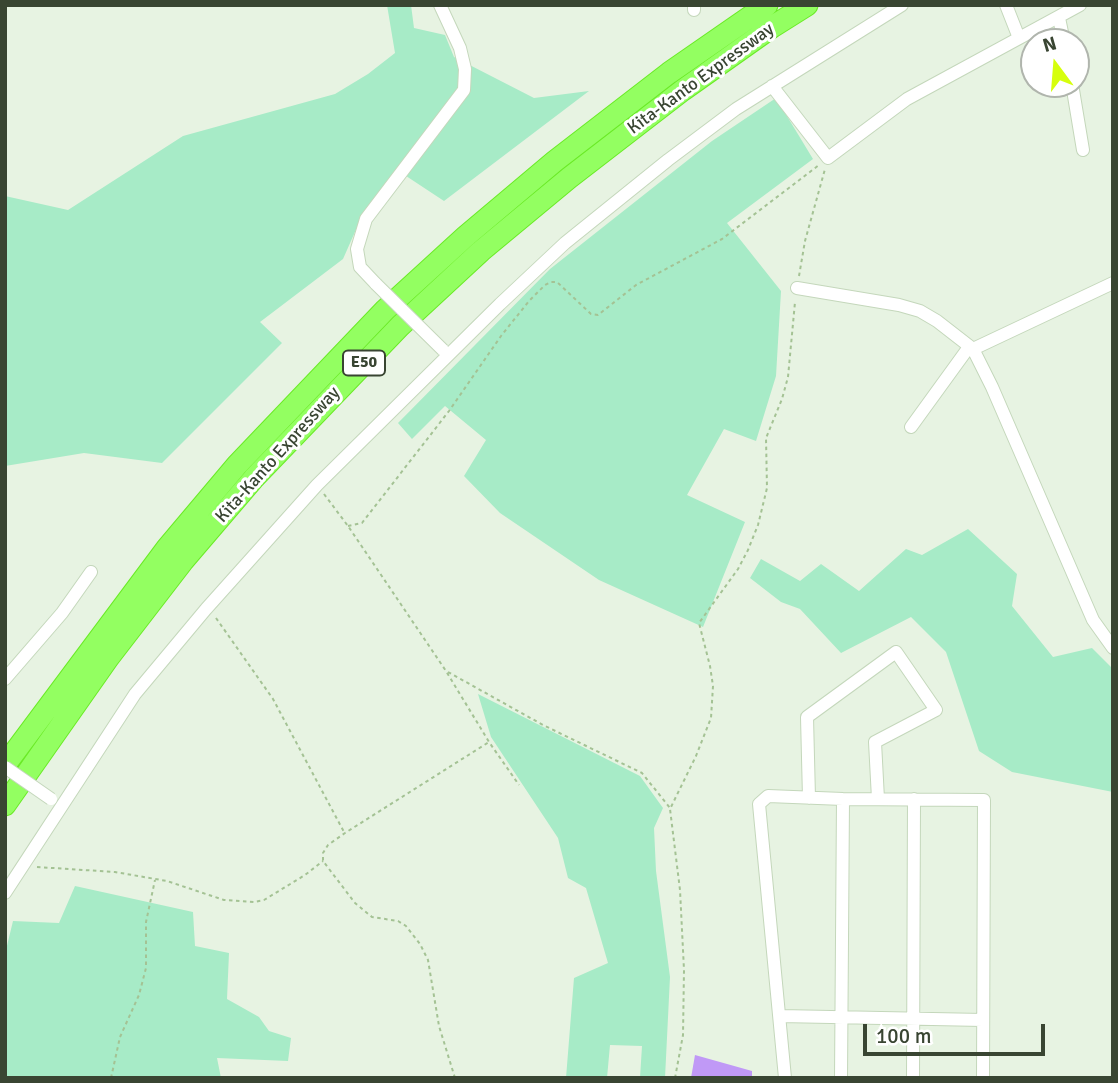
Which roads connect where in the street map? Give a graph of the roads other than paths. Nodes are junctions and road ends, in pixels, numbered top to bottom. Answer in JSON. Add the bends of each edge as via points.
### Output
{"nodes":[{"id":1,"x":440,"y":5,"type":"edge"},
{"id":2,"x":767,"y":5,"type":"edge"},
{"id":3,"x":807,"y":5,"type":"edge"},
{"id":4,"x":902,"y":5,"type":"edge"},
{"id":5,"x":1006,"y":5,"type":"edge"},
{"id":6,"x":1080,"y":5,"type":"edge"},
{"id":7,"x":1059,"y":18,"type":"junction"},
{"id":8,"x":1061,"y":28,"type":"edge"},
{"id":9,"x":1019,"y":38,"type":"junction"},
{"id":10,"x":772,"y":86,"type":"junction"},
{"id":11,"x":1074,"y":98,"type":"edge"},
{"id":12,"x":1083,"y":150,"type":"dead end"},
{"id":13,"x":1113,"y":283,"type":"edge"},
{"id":14,"x":797,"y":288,"type":"road end"},
{"id":15,"x":971,"y":348,"type":"junction"},
{"id":16,"x":445,"y":352,"type":"junction"},
{"id":17,"x":911,"y":427,"type":"dead end"},
{"id":18,"x":91,"y":572,"type":"dead end"},
{"id":19,"x":1108,"y":634,"type":"edge"},
{"id":20,"x":1113,"y":649,"type":"edge"},
{"id":21,"x":5,"y":679,"type":"edge"},
{"id":22,"x":5,"y":766,"type":"edge"},
{"id":23,"x":809,"y":798,"type":"junction"},
{"id":24,"x":843,"y":799,"type":"junction"},
{"id":25,"x":878,"y":799,"type":"junction"},
{"id":26,"x":914,"y":799,"type":"junction"},
{"id":27,"x":56,"y":802,"type":"junction"},
{"id":28,"x":5,"y":805,"type":"edge"},
{"id":29,"x":5,"y":893,"type":"edge"},
{"id":30,"x":780,"y":1016,"type":"junction"},
{"id":31,"x":841,"y":1018,"type":"junction"},
{"id":32,"x":913,"y":1018,"type":"junction"},
{"id":33,"x":983,"y":1020,"type":"junction"},
{"id":34,"x":785,"y":1078,"type":"edge"},
{"id":35,"x":841,"y":1078,"type":"edge"},
{"id":36,"x":913,"y":1078,"type":"edge"},
{"id":37,"x":983,"y":1078,"type":"edge"}],
"edges":[{"from":1,"to":16,"type":"street","bridge":true,"via":[[460,48],[464,90],[366,219],[357,249],[359,267]]},
{"from":2,"to":22,"type":"highway","name":"Kita-Kanto Expressway","number":"E50","via":[[555,162],[385,310],[237,465],[167,548]]},
{"from":3,"to":28,"type":"highway","name":"Kita-Kanto Expressway","number":"E50","via":[[683,90],[569,178],[400,326],[254,478],[183,561]]},
{"from":4,"to":10,"type":"street"},
{"from":5,"to":9,"type":"street"},
{"from":6,"to":7,"type":"street"},
{"from":7,"to":8,"type":"street"},
{"from":7,"to":9,"type":"street"},
{"from":9,"to":10,"type":"street","via":[[907,99],[828,158]]},
{"from":10,"to":16,"type":"street","via":[[668,160],[565,243]]},
{"from":11,"to":12,"type":"street"},
{"from":13,"to":15,"type":"street"},
{"from":14,"to":15,"type":"street","via":[[900,304],[937,321]]},
{"from":15,"to":17,"type":"street"},
{"from":15,"to":19,"type":"street","via":[[1093,620]]},
{"from":16,"to":27,"type":"street","via":[[206,609],[135,694]]},
{"from":18,"to":21,"type":"street"},
{"from":19,"to":20,"type":"street"},
{"from":22,"to":27,"type":"street","bridge":true},
{"from":23,"to":24,"type":"street"},
{"from":23,"to":25,"type":"street","via":[[807,717],[896,652],[936,709],[875,742]]},
{"from":23,"to":30,"type":"street","via":[[768,796],[759,804]]},
{"from":24,"to":25,"type":"street"},
{"from":24,"to":31,"type":"street"},
{"from":25,"to":26,"type":"street"},
{"from":26,"to":32,"type":"street"},
{"from":26,"to":33,"type":"street","via":[[984,800]]},
{"from":27,"to":29,"type":"street"},
{"from":30,"to":31,"type":"street"},
{"from":30,"to":34,"type":"street"},
{"from":31,"to":32,"type":"street"},
{"from":31,"to":35,"type":"street"},
{"from":32,"to":33,"type":"street"},
{"from":32,"to":36,"type":"street"},
{"from":33,"to":37,"type":"street"}]}
